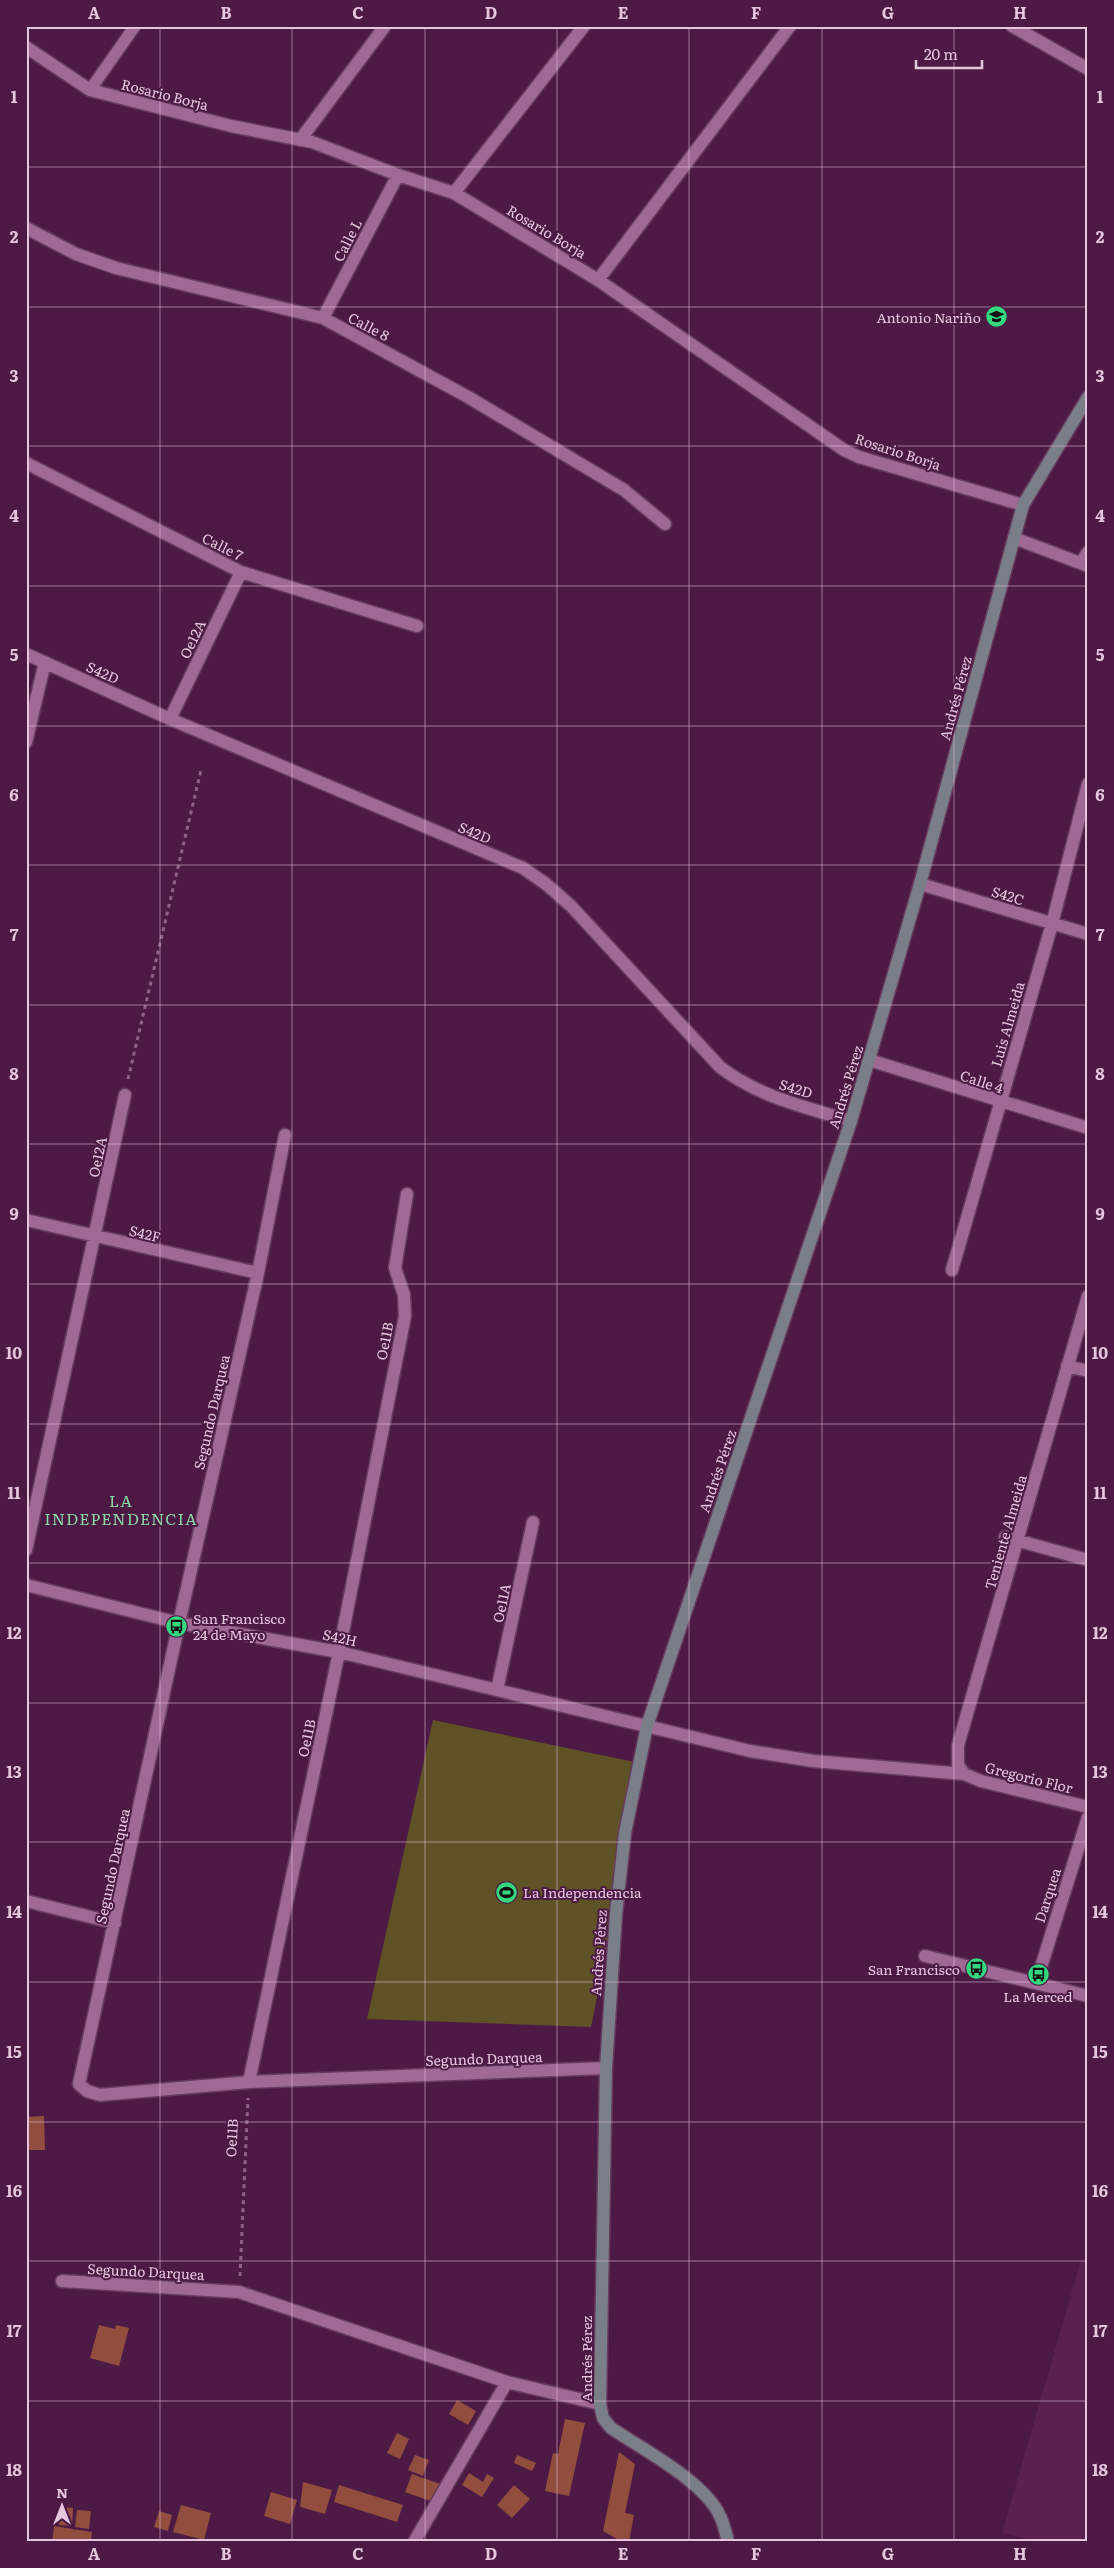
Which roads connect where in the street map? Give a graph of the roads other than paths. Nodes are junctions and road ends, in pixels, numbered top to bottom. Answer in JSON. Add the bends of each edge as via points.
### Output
{"nodes":[{"id":1,"x":135,"y":26,"type":"edge"},
{"id":2,"x":385,"y":26,"type":"edge"},
{"id":3,"x":584,"y":26,"type":"edge"},
{"id":4,"x":790,"y":26,"type":"edge"},
{"id":5,"x":1012,"y":26,"type":"edge"},
{"id":6,"x":26,"y":47,"type":"edge"},
{"id":7,"x":1088,"y":69,"type":"edge"},
{"id":8,"x":90,"y":90,"type":"junction"},
{"id":9,"x":300,"y":140,"type":"junction"},
{"id":10,"x":398,"y":175,"type":"junction"},
{"id":11,"x":454,"y":193,"type":"junction"},
{"id":12,"x":26,"y":228,"type":"edge"},
{"id":13,"x":598,"y":280,"type":"junction"},
{"id":14,"x":323,"y":318,"type":"junction"},
{"id":15,"x":1088,"y":397,"type":"edge"},
{"id":16,"x":26,"y":463,"type":"edge"},
{"id":17,"x":1023,"y":505,"type":"junction"},
{"id":18,"x":666,"y":524,"type":"dead end"},
{"id":19,"x":1014,"y":538,"type":"junction"},
{"id":20,"x":1086,"y":560,"type":"edge"},
{"id":21,"x":241,"y":572,"type":"junction"},
{"id":22,"x":417,"y":626,"type":"dead end"},
{"id":23,"x":26,"y":654,"type":"edge"},
{"id":24,"x":45,"y":662,"type":"junction"},
{"id":25,"x":170,"y":718,"type":"junction"},
{"id":26,"x":26,"y":742,"type":"edge"},
{"id":27,"x":1088,"y":784,"type":"edge"},
{"id":28,"x":920,"y":884,"type":"junction"},
{"id":29,"x":1052,"y":924,"type":"junction"},
{"id":30,"x":1088,"y":934,"type":"edge"},
{"id":31,"x":869,"y":1060,"type":"junction"},
{"id":32,"x":125,"y":1095,"type":"road end"},
{"id":33,"x":1000,"y":1103,"type":"junction"},
{"id":34,"x":851,"y":1121,"type":"junction"},
{"id":35,"x":1088,"y":1128,"type":"edge"},
{"id":36,"x":285,"y":1135,"type":"dead end"},
{"id":37,"x":407,"y":1194,"type":"dead end"},
{"id":38,"x":26,"y":1220,"type":"edge"},
{"id":39,"x":96,"y":1237,"type":"junction"},
{"id":40,"x":952,"y":1270,"type":"dead end"},
{"id":41,"x":258,"y":1273,"type":"junction"},
{"id":42,"x":1088,"y":1296,"type":"edge"},
{"id":43,"x":1067,"y":1366,"type":"junction"},
{"id":44,"x":1088,"y":1371,"type":"edge"},
{"id":45,"x":533,"y":1522,"type":"dead end"},
{"id":46,"x":1005,"y":1537,"type":"dead end"},
{"id":47,"x":1018,"y":1540,"type":"junction"},
{"id":48,"x":26,"y":1550,"type":"edge"},
{"id":49,"x":1088,"y":1560,"type":"edge"},
{"id":50,"x":26,"y":1585,"type":"edge"},
{"id":51,"x":179,"y":1624,"type":"junction"},
{"id":52,"x":339,"y":1652,"type":"junction"},
{"id":53,"x":497,"y":1690,"type":"junction"},
{"id":54,"x":647,"y":1726,"type":"junction"},
{"id":55,"x":964,"y":1774,"type":"junction"},
{"id":56,"x":1088,"y":1807,"type":"edge"},
{"id":57,"x":1088,"y":1817,"type":"edge"},
{"id":58,"x":26,"y":1901,"type":"edge"},
{"id":59,"x":115,"y":1923,"type":"junction"},
{"id":60,"x":925,"y":1956,"type":"dead end"},
{"id":61,"x":1036,"y":1983,"type":"junction"},
{"id":62,"x":1088,"y":1996,"type":"edge"},
{"id":63,"x":606,"y":2068,"type":"junction"},
{"id":64,"x":249,"y":2082,"type":"junction"},
{"id":65,"x":62,"y":2281,"type":"dead end"},
{"id":66,"x":507,"y":2382,"type":"junction"},
{"id":67,"x":600,"y":2404,"type":"junction"},
{"id":68,"x":414,"y":2542,"type":"edge"},
{"id":69,"x":728,"y":2542,"type":"edge"}],
"edges":[{"from":1,"to":8,"type":"lane"},
{"from":2,"to":9,"type":"street"},
{"from":3,"to":11,"type":"street"},
{"from":4,"to":13,"type":"street"},
{"from":5,"to":7,"type":"street"},
{"from":6,"to":8,"type":"street","name":"Rosario Borja"},
{"from":8,"to":9,"type":"street","name":"Rosario Borja"},
{"from":9,"to":10,"type":"street","name":"Rosario Borja"},
{"from":10,"to":11,"type":"street","name":"Rosario Borja"},
{"from":10,"to":14,"type":"street","name":"Calle L"},
{"from":11,"to":13,"type":"street","name":"Rosario Borja"},
{"from":12,"to":14,"type":"street","name":"Calle 8","via":[[76,254],[116,268]]},
{"from":13,"to":17,"type":"street","name":"Rosario Borja","via":[[844,450]]},
{"from":14,"to":18,"type":"street","name":"Calle 8","via":[[468,397],[624,490]]},
{"from":15,"to":17,"type":"street","name":"Andrés Pérez"},
{"from":16,"to":21,"type":"street","name":"Calle 7"},
{"from":17,"to":19,"type":"street","name":"Andrés Pérez"},
{"from":19,"to":20,"type":"street"},
{"from":19,"to":28,"type":"street","name":"Andrés Pérez"},
{"from":21,"to":22,"type":"street","name":"Calle 7"},
{"from":21,"to":25,"type":"street","name":"Oe12A"},
{"from":23,"to":24,"type":"street","name":"S42D"},
{"from":24,"to":25,"type":"street","name":"S42D"},
{"from":24,"to":26,"type":"street"},
{"from":25,"to":34,"type":"street","name":"S42D","via":[[522,868],[570,906],[720,1067],[739,1082],[760,1093]]},
{"from":27,"to":29,"type":"street","name":"Luis Almeida"},
{"from":28,"to":29,"type":"street","name":"S42C"},
{"from":28,"to":31,"type":"street","name":"Andrés Pérez"},
{"from":29,"to":30,"type":"street","name":"S42C"},
{"from":29,"to":33,"type":"street","name":"Luis Almeida"},
{"from":31,"to":33,"type":"street","name":"Calle 4"},
{"from":31,"to":34,"type":"street","name":"Andrés Pérez"},
{"from":32,"to":39,"type":"street","name":"Oe12A"},
{"from":33,"to":35,"type":"street","name":"Calle 4"},
{"from":33,"to":40,"type":"street","name":"Luis Almeida"},
{"from":34,"to":54,"type":"street","name":"Andrés Pérez"},
{"from":36,"to":41,"type":"street","name":"Segundo Darquea"},
{"from":37,"to":52,"type":"street","name":"Oe11B","via":[[395,1268],[404,1295],[405,1316]]},
{"from":38,"to":39,"type":"street","name":"S42F"},
{"from":39,"to":41,"type":"street","name":"S42F"},
{"from":39,"to":48,"type":"street","name":"Oe12A"},
{"from":41,"to":51,"type":"street","name":"Segundo Darquea"},
{"from":42,"to":43,"type":"street","name":"Teniente Almeida"},
{"from":43,"to":44,"type":"street"},
{"from":43,"to":47,"type":"street","name":"Teniente Almeida"},
{"from":45,"to":53,"type":"street","name":"Oe11A"},
{"from":46,"to":47,"type":"street"},
{"from":47,"to":49,"type":"street"},
{"from":47,"to":55,"type":"street","name":"Teniente Almeida","via":[[958,1745],[958,1765]]},
{"from":50,"to":51,"type":"street","name":"S42H"},
{"from":51,"to":52,"type":"street","name":"S42H"},
{"from":51,"to":59,"type":"street","name":"Segundo Darquea"},
{"from":52,"to":53,"type":"street","name":"S42H"},
{"from":52,"to":64,"type":"street","name":"Oe11B"},
{"from":53,"to":54,"type":"street","name":"S42H"},
{"from":54,"to":55,"type":"street","name":"Gregorio Flor","via":[[750,1751],[812,1761]]},
{"from":54,"to":63,"type":"street","name":"Andrés Pérez","via":[[624,1842]]},
{"from":55,"to":56,"type":"street","name":"Gregorio Flor"},
{"from":57,"to":61,"type":"street","name":"Darquea"},
{"from":58,"to":59,"type":"street"},
{"from":59,"to":64,"type":"street","name":"Segundo Darquea","via":[[80,2074],[82,2089],[100,2095]]},
{"from":60,"to":61,"type":"street"},
{"from":61,"to":62,"type":"street"},
{"from":63,"to":64,"type":"street","name":"Segundo Darquea"},
{"from":63,"to":67,"type":"street","name":"Andrés Pérez"},
{"from":65,"to":66,"type":"street","name":"Segundo Darquea","via":[[239,2292]]},
{"from":66,"to":67,"type":"street","name":"Segundo Darquea"},
{"from":66,"to":68,"type":"street"},
{"from":67,"to":69,"type":"street","name":"Andrés Pérez","via":[[603,2418],[611,2428],[676,2470],[712,2503],[720,2514]]}]}
